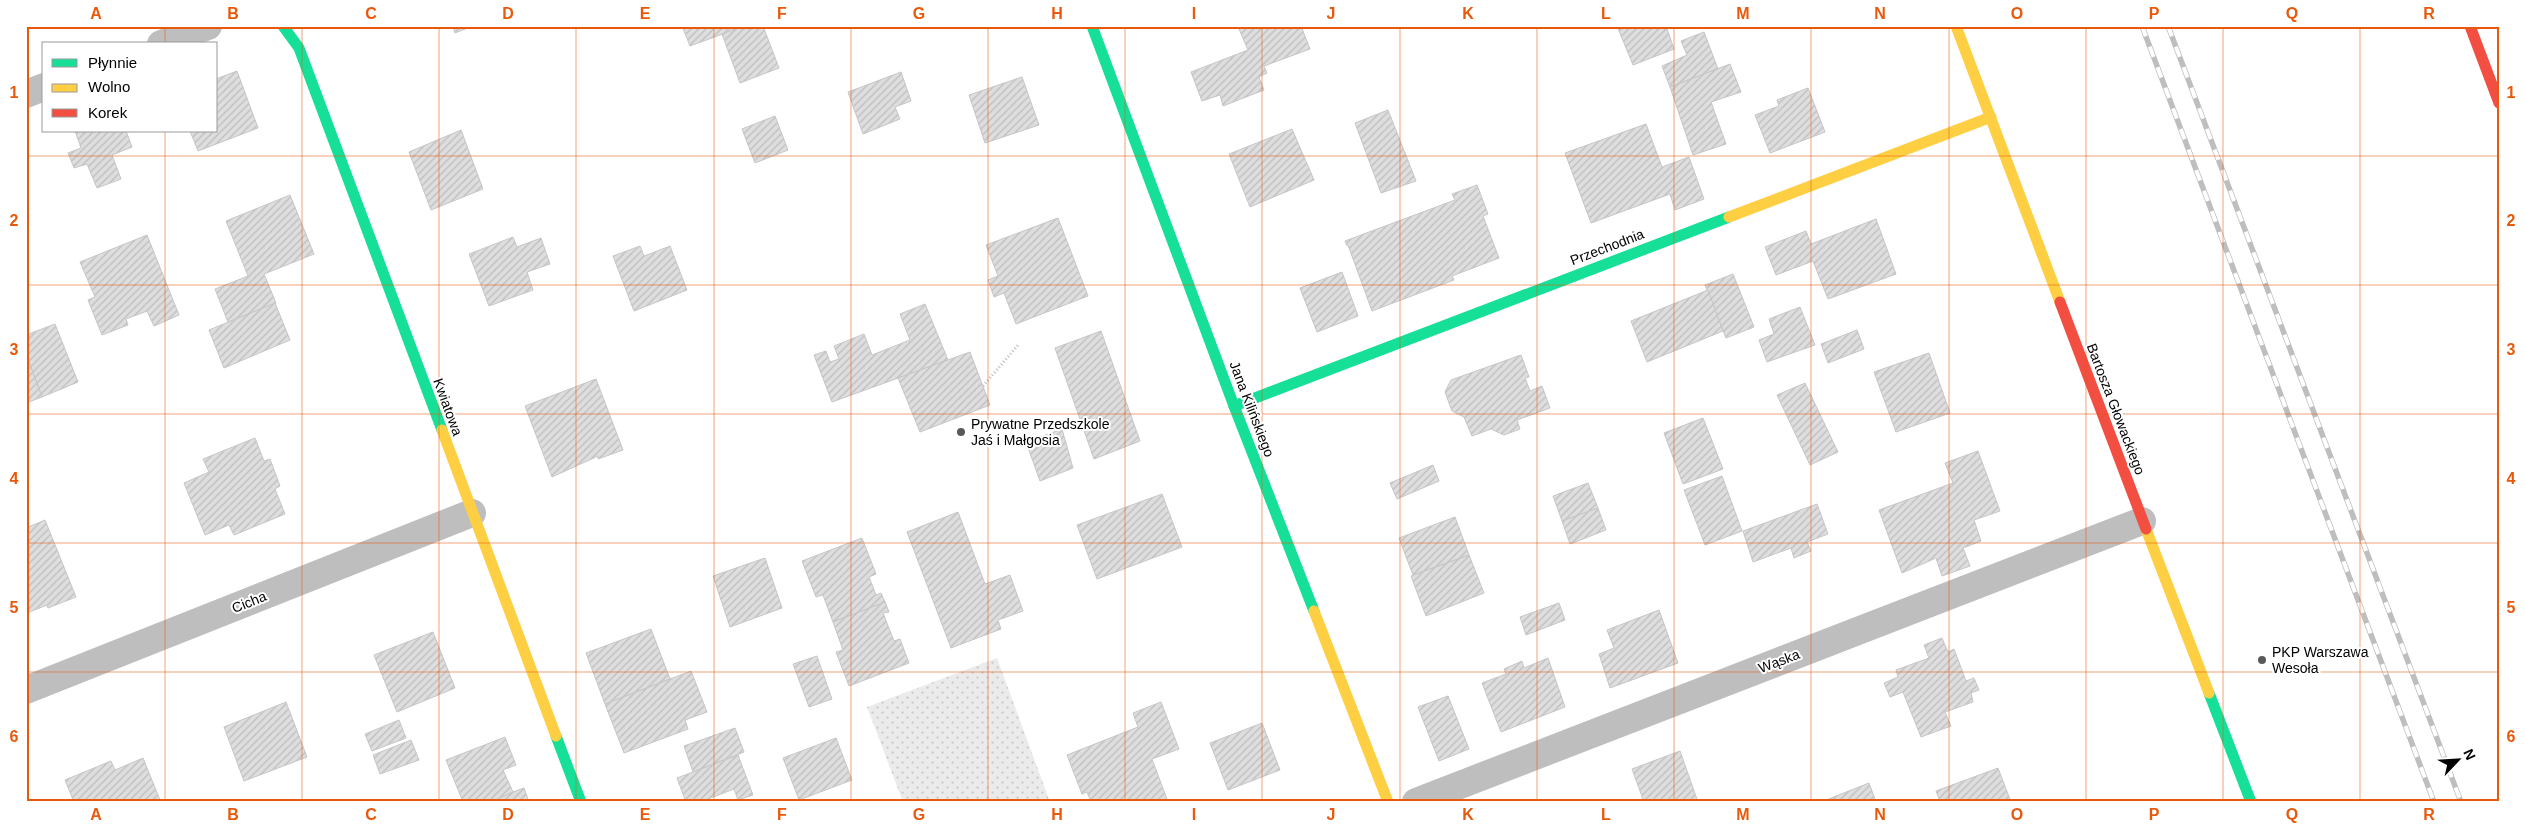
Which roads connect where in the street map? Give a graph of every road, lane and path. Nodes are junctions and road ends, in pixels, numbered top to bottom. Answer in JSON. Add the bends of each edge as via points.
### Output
{"nodes":[{"id":1,"x":208,"y":26,"type":"edge"},
{"id":2,"x":284,"y":26,"type":"edge"},
{"id":3,"x":1092,"y":26,"type":"edge"},
{"id":4,"x":1956,"y":26,"type":"edge"},
{"id":5,"x":2470,"y":26,"type":"edge"},
{"id":6,"x":166,"y":42,"type":"edge"},
{"id":7,"x":42,"y":88,"type":"edge"},
{"id":8,"x":26,"y":94,"type":"edge"},
{"id":9,"x":2499,"y":103,"type":"edge"},
{"id":10,"x":1991,"y":117,"type":"junction"},
{"id":11,"x":1019,"y":344,"type":"dead end"},
{"id":12,"x":983,"y":386,"type":"dead end"},
{"id":13,"x":1234,"y":406,"type":"junction"},
{"id":14,"x":472,"y":514,"type":"junction"},
{"id":15,"x":2142,"y":521,"type":"junction"},
{"id":16,"x":26,"y":690,"type":"edge"},
{"id":17,"x":581,"y":802,"type":"edge"},
{"id":18,"x":1388,"y":802,"type":"edge"},
{"id":19,"x":1416,"y":802,"type":"edge"},
{"id":20,"x":2251,"y":802,"type":"edge"}],
"edges":[{"from":1,"to":6,"type":"street"},
{"from":2,"to":14,"type":"street","name":"Kwiatowa","via":[[299,48]]},
{"from":3,"to":13,"type":"street","name":"Jana Kilińskiego"},
{"from":4,"to":10,"type":"street","name":"Bartosza Głowackiego"},
{"from":5,"to":9,"type":"street"},
{"from":7,"to":8,"type":"street"},
{"from":10,"to":13,"type":"street","name":"Przechodnia"},
{"from":10,"to":15,"type":"street","name":"Bartosza Głowackiego"},
{"from":11,"to":12,"type":"path"},
{"from":13,"to":18,"type":"street","name":"Jana Kilińskiego"},
{"from":14,"to":16,"type":"street","name":"Cicha"},
{"from":14,"to":17,"type":"street","name":"Kwiatowa"},
{"from":15,"to":19,"type":"street","name":"Wąska"},
{"from":15,"to":20,"type":"street","name":"Bartosza Głowackiego"}]}
